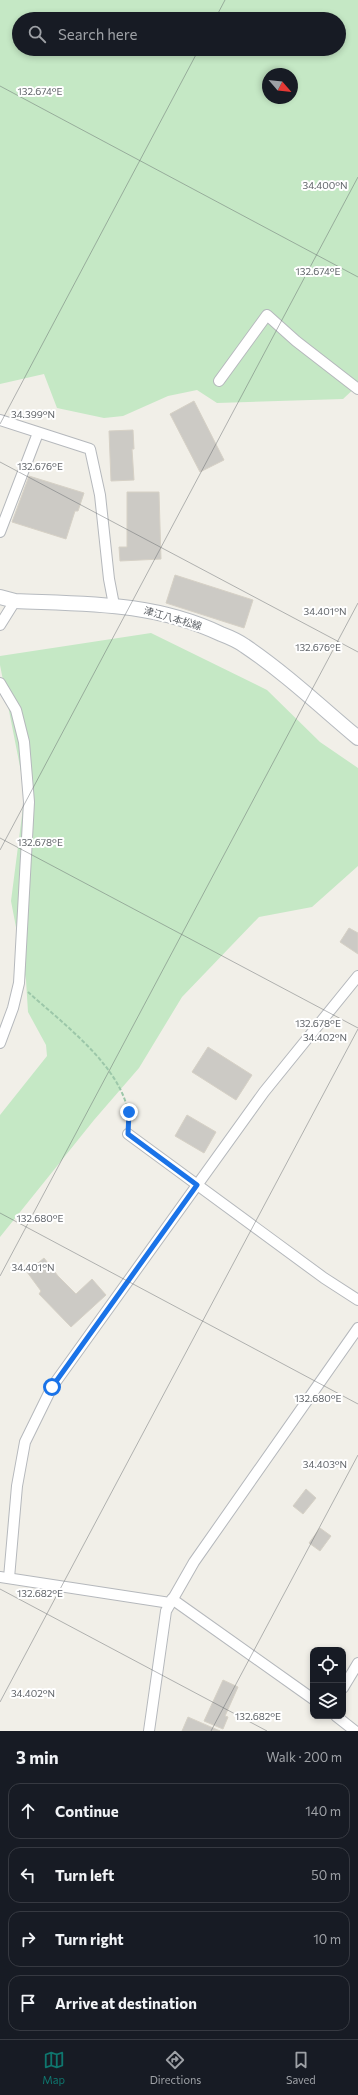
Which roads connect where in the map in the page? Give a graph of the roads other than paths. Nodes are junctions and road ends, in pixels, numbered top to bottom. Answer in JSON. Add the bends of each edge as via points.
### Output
{"nodes":[{"id":1,"x":219,"y":381,"type":"dead end"},
{"id":2,"x":358,"y":389,"type":"edge"},
{"id":3,"x":0,"y":420,"type":"edge"},
{"id":4,"x":38,"y":433,"type":"junction"},
{"id":5,"x":0,"y":532,"type":"edge"},
{"id":6,"x":0,"y":597,"type":"edge"},
{"id":7,"x":15,"y":602,"type":"junction"},
{"id":8,"x":114,"y":605,"type":"junction"},
{"id":9,"x":0,"y":625,"type":"edge"},
{"id":10,"x":0,"y":683,"type":"edge"},
{"id":11,"x":358,"y":738,"type":"edge"},
{"id":12,"x":358,"y":976,"type":"edge"},
{"id":13,"x":0,"y":1043,"type":"edge"},
{"id":14,"x":128,"y":1134,"type":"road end"},
{"id":15,"x":197,"y":1185,"type":"junction"},
{"id":16,"x":358,"y":1300,"type":"edge"},
{"id":17,"x":358,"y":1328,"type":"edge"},
{"id":18,"x":4,"y":1578,"type":"edge"},
{"id":19,"x":171,"y":1601,"type":"junction"},
{"id":20,"x":358,"y":1663,"type":"edge"},
{"id":21,"x":346,"y":1683,"type":"edge"},
{"id":22,"x":310,"y":1697,"type":"edge"},
{"id":23,"x":340,"y":1719,"type":"edge"},
{"id":24,"x":149,"y":1731,"type":"edge"},
{"id":25,"x":355,"y":1731,"type":"edge"}],
"edges":[{"from":1,"to":2,"type":"street","via":[[267,315]]},
{"from":3,"to":4,"type":"street"},
{"from":4,"to":5,"type":"street"},
{"from":4,"to":8,"type":"street","via":[[90,449],[100,495]]},
{"from":6,"to":7,"type":"main road","name":"津江八本松線"},
{"from":7,"to":8,"type":"main road","name":"津江八本松線"},
{"from":7,"to":9,"type":"street"},
{"from":8,"to":11,"type":"main road","name":"津江八本松線","via":[[156,610],[200,624],[244,645],[275,667]]},
{"from":10,"to":13,"type":"street","via":[[16,710],[24,742],[29,802],[18,983],[13,1008]]},
{"from":12,"to":15,"type":"street","via":[[264,1092]]},
{"from":14,"to":15,"type":"street"},
{"from":15,"to":16,"type":"street"},
{"from":15,"to":18,"type":"street","via":[[52,1387],[34,1420],[25,1442]]},
{"from":17,"to":19,"type":"street","via":[[194,1562]]},
{"from":18,"to":19,"type":"street"},
{"from":19,"to":22,"type":"street"},
{"from":19,"to":24,"type":"street","via":[[166,1611]]},
{"from":20,"to":21,"type":"street"},
{"from":23,"to":25,"type":"street"}]}
